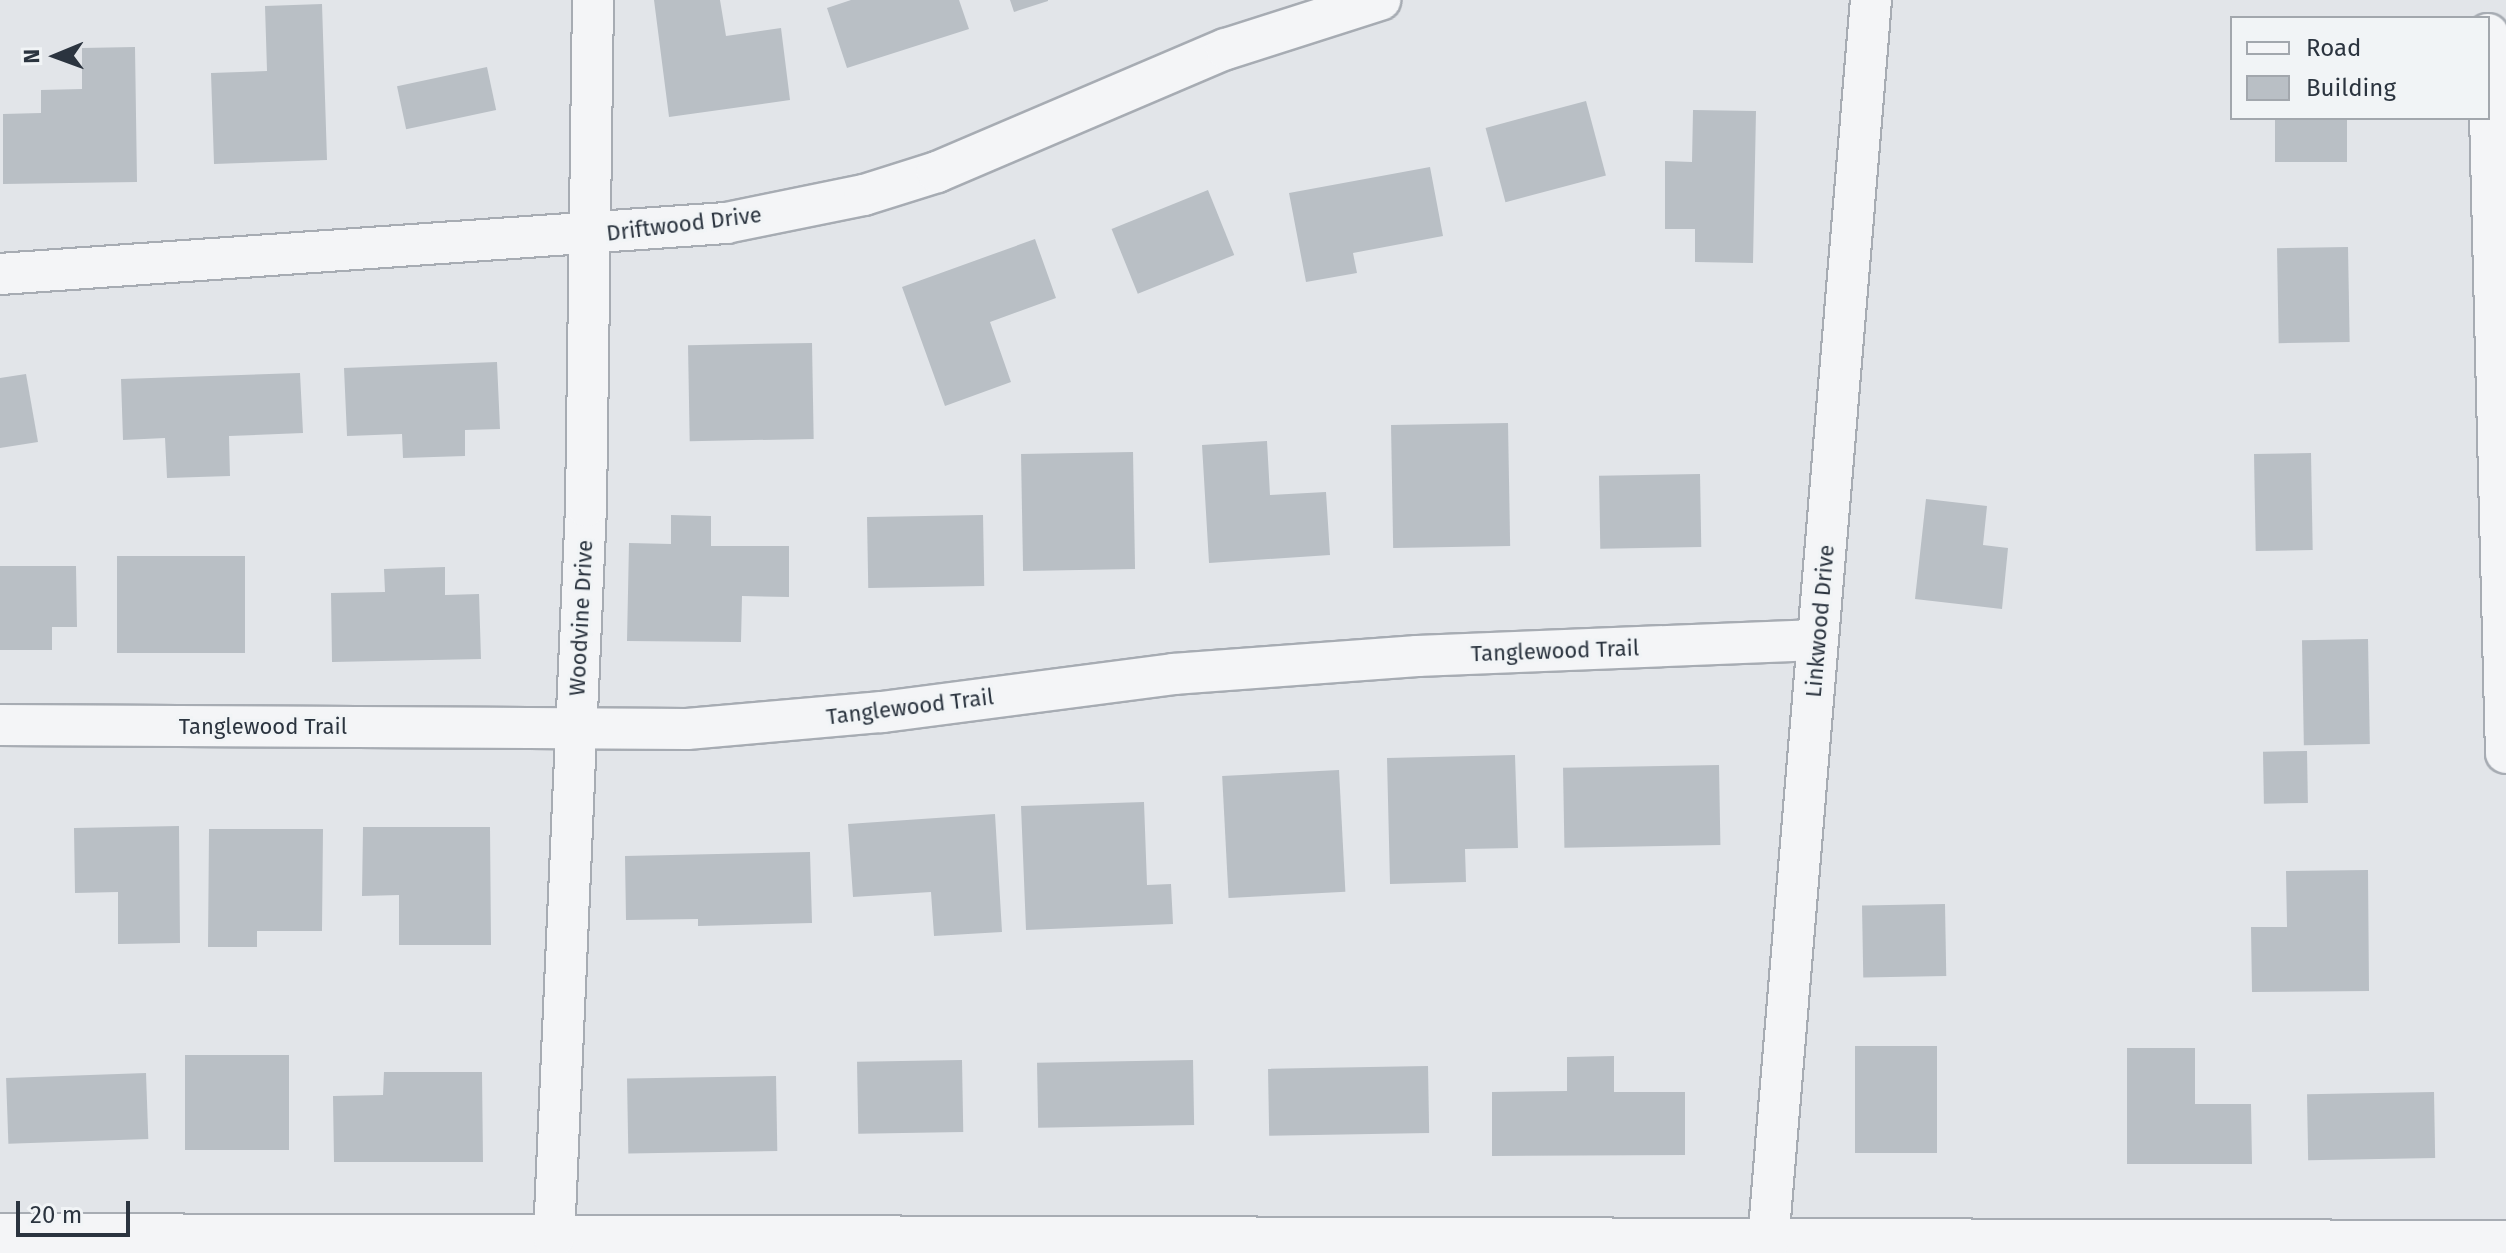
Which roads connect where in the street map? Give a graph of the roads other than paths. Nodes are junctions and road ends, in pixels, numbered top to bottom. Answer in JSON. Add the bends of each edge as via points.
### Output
{"nodes":[{"id":1,"x":593,"y":0,"type":"edge"},
{"id":2,"x":1380,"y":0,"type":"edge"},
{"id":3,"x":1871,"y":0,"type":"edge"},
{"id":4,"x":2490,"y":114,"type":"edge"},
{"id":5,"x":590,"y":234,"type":"junction"},
{"id":6,"x":0,"y":274,"type":"edge"},
{"id":7,"x":1818,"y":640,"type":"junction"},
{"id":8,"x":0,"y":725,"type":"edge"},
{"id":9,"x":576,"y":729,"type":"junction"},
{"id":10,"x":2506,"y":753,"type":"edge"},
{"id":11,"x":0,"y":1234,"type":"edge"},
{"id":12,"x":554,"y":1237,"type":"junction"},
{"id":13,"x":2506,"y":1241,"type":"edge"},
{"id":14,"x":1768,"y":1242,"type":"junction"},
{"id":15,"x":326,"y":1244,"type":"edge"}],
"edges":[{"from":1,"to":5,"type":"street","name":"Woodvine Drive"},
{"from":2,"to":5,"type":"street","name":"Driftwood Drive","via":[[1226,49],[937,172],[864,195],[726,223]]},
{"from":3,"to":7,"type":"street","name":"Linkwood Drive"},
{"from":4,"to":10,"type":"street"},
{"from":5,"to":6,"type":"street","name":"Driftwood Drive"},
{"from":5,"to":9,"type":"street","name":"Woodvine Drive"},
{"from":7,"to":9,"type":"street","name":"Tanglewood Trail","via":[[1417,656],[1173,674],[882,712],[687,729]]},
{"from":7,"to":14,"type":"street","name":"Linkwood Drive"},
{"from":8,"to":9,"type":"street","name":"Tanglewood Trail"},
{"from":9,"to":12,"type":"street","name":"Woodvine Drive"},
{"from":11,"to":15,"type":"street"},
{"from":12,"to":14,"type":"street","via":[[1045,1234]]},
{"from":12,"to":15,"type":"street"},
{"from":13,"to":14,"type":"street"}]}
